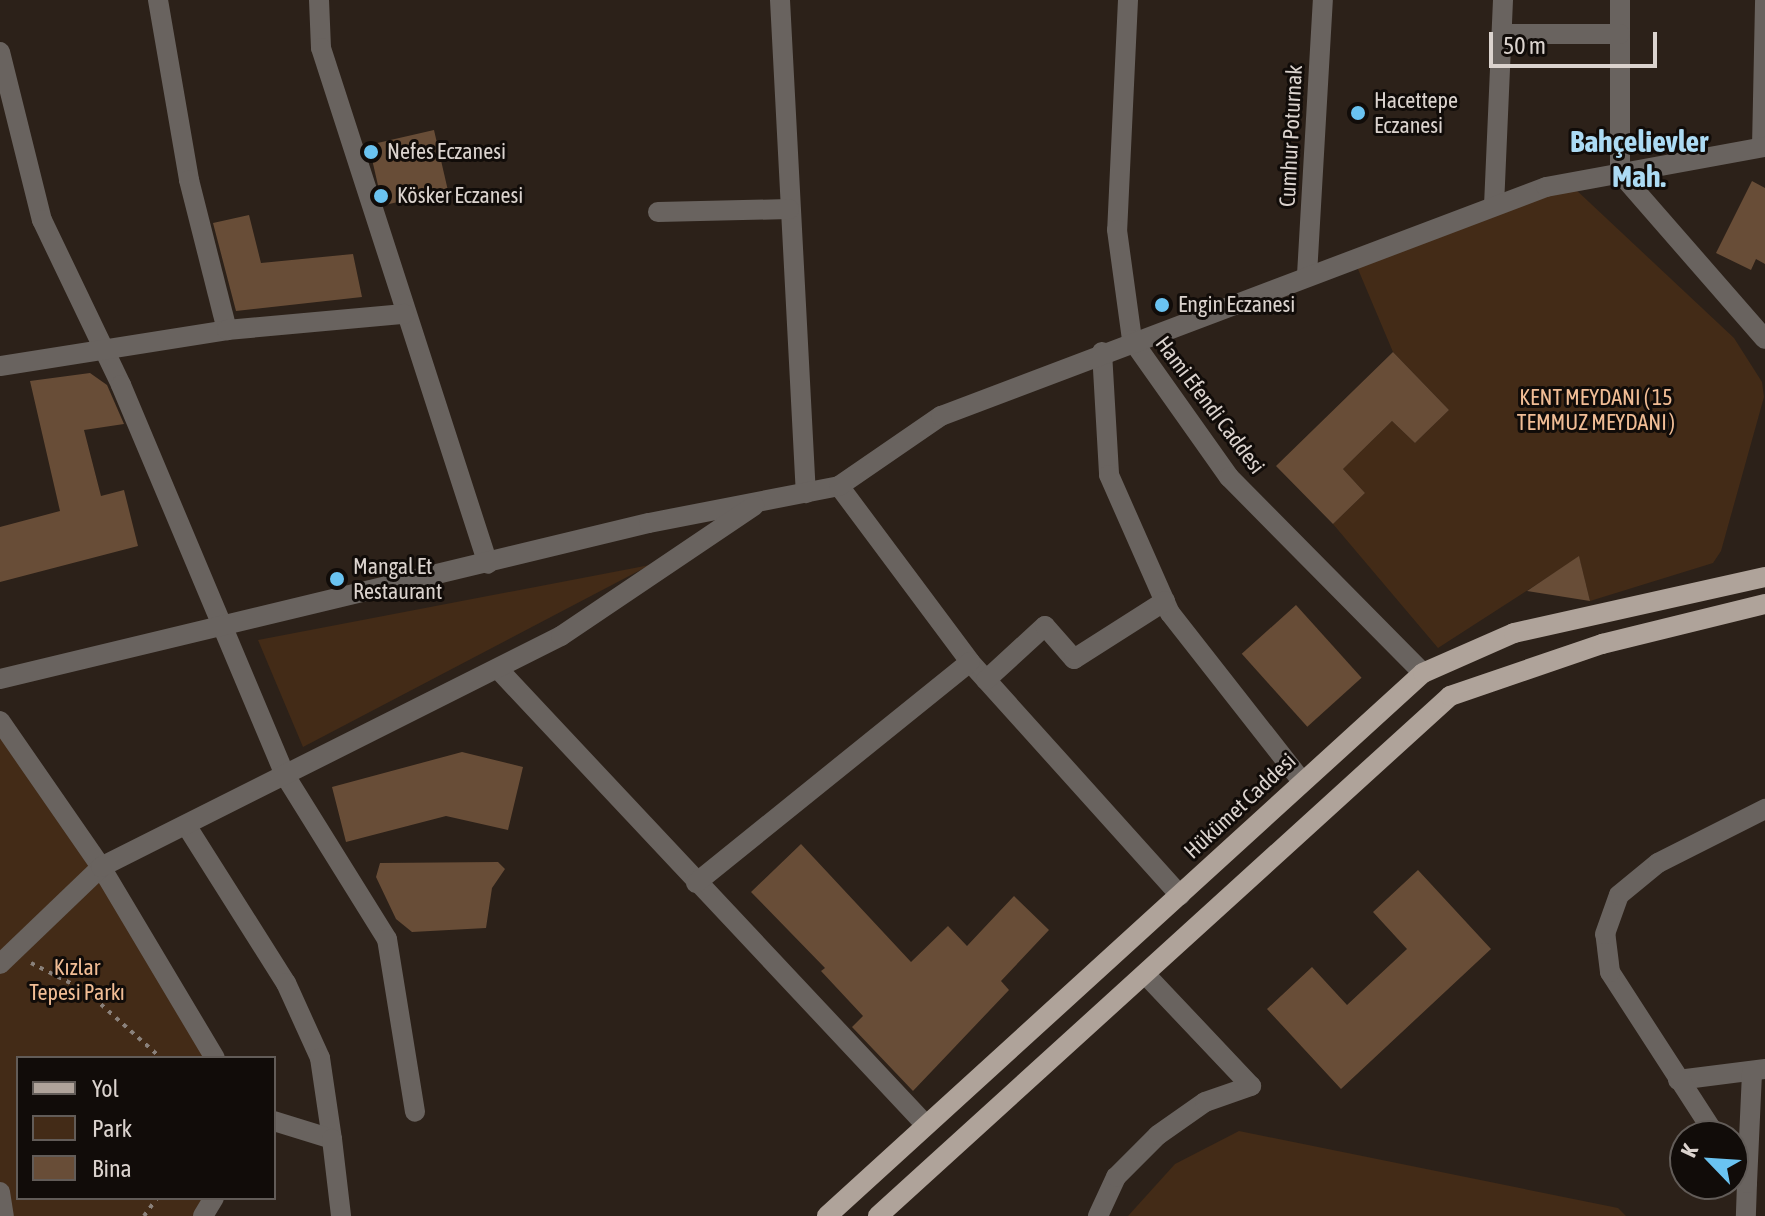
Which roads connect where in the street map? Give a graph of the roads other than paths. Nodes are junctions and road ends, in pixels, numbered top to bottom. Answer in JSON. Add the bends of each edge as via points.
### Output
{"nodes":[{"id":1,"x":158,"y":0,"type":"edge"},
{"id":2,"x":319,"y":0,"type":"edge"},
{"id":3,"x":780,"y":0,"type":"edge"},
{"id":4,"x":1128,"y":0,"type":"edge"},
{"id":5,"x":1323,"y":0,"type":"edge"},
{"id":6,"x":1503,"y":0,"type":"edge"},
{"id":7,"x":1620,"y":0,"type":"edge"},
{"id":8,"x":1765,"y":0,"type":"edge"},
{"id":9,"x":1502,"y":34,"type":"junction"},
{"id":10,"x":1620,"y":34,"type":"junction"},
{"id":11,"x":0,"y":52,"type":"edge"},
{"id":12,"x":1764,"y":147,"type":"edge"},
{"id":13,"x":1620,"y":173,"type":"junction"},
{"id":14,"x":1494,"y":206,"type":"junction"},
{"id":15,"x":789,"y":209,"type":"junction"},
{"id":16,"x":658,"y":212,"type":"dead end"},
{"id":17,"x":1307,"y":275,"type":"junction"},
{"id":18,"x":404,"y":314,"type":"junction"},
{"id":19,"x":227,"y":330,"type":"junction"},
{"id":20,"x":1765,"y":339,"type":"edge"},
{"id":21,"x":1132,"y":340,"type":"junction"},
{"id":22,"x":104,"y":350,"type":"junction"},
{"id":23,"x":1102,"y":352,"type":"junction"},
{"id":24,"x":0,"y":366,"type":"edge"},
{"id":25,"x":839,"y":486,"type":"junction"},
{"id":26,"x":806,"y":493,"type":"junction"},
{"id":27,"x":761,"y":502,"type":"junction"},
{"id":28,"x":488,"y":564,"type":"junction"},
{"id":29,"x":1765,"y":577,"type":"edge"},
{"id":30,"x":1165,"y":601,"type":"junction"},
{"id":31,"x":1764,"y":607,"type":"edge"},
{"id":32,"x":224,"y":629,"type":"junction"},
{"id":33,"x":970,"y":662,"type":"junction"},
{"id":34,"x":498,"y":669,"type":"junction"},
{"id":35,"x":1423,"y":673,"type":"junction"},
{"id":36,"x":0,"y":679,"type":"edge"},
{"id":37,"x":986,"y":680,"type":"junction"},
{"id":38,"x":0,"y":721,"type":"edge"},
{"id":39,"x":286,"y":777,"type":"junction"},
{"id":40,"x":1301,"y":780,"type":"junction"},
{"id":41,"x":1765,"y":809,"type":"edge"},
{"id":42,"x":186,"y":825,"type":"junction"},
{"id":43,"x":101,"y":867,"type":"junction"},
{"id":44,"x":696,"y":883,"type":"junction"},
{"id":45,"x":1180,"y":895,"type":"junction"},
{"id":46,"x":6,"y":958,"type":"edge"},
{"id":47,"x":1146,"y":975,"type":"junction"},
{"id":48,"x":214,"y":1056,"type":"edge"},
{"id":49,"x":1759,"y":1070,"type":"edge"},
{"id":50,"x":1678,"y":1080,"type":"junction"},
{"id":51,"x":415,"y":1112,"type":"dead end"},
{"id":52,"x":1705,"y":1120,"type":"edge"},
{"id":53,"x":276,"y":1122,"type":"edge"},
{"id":54,"x":924,"y":1123,"type":"junction"},
{"id":55,"x":332,"y":1139,"type":"junction"},
{"id":56,"x":1749,"y":1164,"type":"edge"},
{"id":57,"x":341,"y":1216,"type":"edge"},
{"id":58,"x":827,"y":1216,"type":"edge"},
{"id":59,"x":878,"y":1216,"type":"edge"},
{"id":60,"x":1098,"y":1216,"type":"edge"}],
"edges":[{"from":1,"to":19,"type":"street","via":[[189,180]]},
{"from":2,"to":18,"type":"street","via":[[321,48]]},
{"from":3,"to":15,"type":"street"},
{"from":4,"to":21,"type":"street","name":"Hami Efendi Caddesi","via":[[1117,230]]},
{"from":5,"to":17,"type":"street","name":"Cumhur Poturnak"},
{"from":6,"to":9,"type":"street"},
{"from":7,"to":10,"type":"street"},
{"from":8,"to":12,"type":"street"},
{"from":9,"to":10,"type":"street"},
{"from":9,"to":14,"type":"street"},
{"from":10,"to":13,"type":"street"},
{"from":11,"to":22,"type":"street","via":[[42,220]]},
{"from":12,"to":13,"type":"street"},
{"from":13,"to":14,"type":"street","via":[[1546,187]]},
{"from":13,"to":20,"type":"street"},
{"from":14,"to":17,"type":"street"},
{"from":15,"to":16,"type":"street"},
{"from":15,"to":26,"type":"street"},
{"from":17,"to":21,"type":"street"},
{"from":18,"to":19,"type":"street"},
{"from":18,"to":28,"type":"street"},
{"from":19,"to":22,"type":"street"},
{"from":21,"to":23,"type":"street"},
{"from":21,"to":35,"type":"street","name":"Hami Efendi Caddesi","via":[[1229,477]]},
{"from":22,"to":24,"type":"street"},
{"from":22,"to":32,"type":"street"},
{"from":23,"to":25,"type":"street","via":[[941,416]]},
{"from":23,"to":30,"type":"street","via":[[1109,475]]},
{"from":25,"to":26,"type":"street"},
{"from":25,"to":33,"type":"street"},
{"from":26,"to":27,"type":"street"},
{"from":27,"to":28,"type":"street"},
{"from":27,"to":34,"type":"street","via":[[561,636]]},
{"from":28,"to":32,"type":"street"},
{"from":29,"to":35,"type":"main road","name":"Hükümet Caddesi","via":[[1514,633]]},
{"from":30,"to":37,"type":"street","via":[[1074,659],[1045,626]]},
{"from":30,"to":40,"type":"street"},
{"from":31,"to":47,"type":"main road","via":[[1602,644],[1450,696]]},
{"from":32,"to":36,"type":"street"},
{"from":32,"to":39,"type":"street"},
{"from":33,"to":37,"type":"street"},
{"from":33,"to":44,"type":"street"},
{"from":34,"to":39,"type":"street"},
{"from":34,"to":44,"type":"street"},
{"from":35,"to":40,"type":"main road","name":"Hükümet Caddesi"},
{"from":37,"to":45,"type":"street"},
{"from":38,"to":43,"type":"street"},
{"from":39,"to":42,"type":"street"},
{"from":39,"to":51,"type":"street","via":[[387,939]]},
{"from":40,"to":45,"type":"main road","name":"Hükümet Caddesi"},
{"from":41,"to":50,"type":"street","via":[[1658,863],[1619,895],[1605,934],[1610,972]]},
{"from":42,"to":43,"type":"street"},
{"from":42,"to":55,"type":"street","via":[[286,983],[320,1058]]},
{"from":43,"to":46,"type":"street"},
{"from":43,"to":48,"type":"street"},
{"from":44,"to":54,"type":"street"},
{"from":45,"to":54,"type":"main road","name":"Hükümet Caddesi"},
{"from":47,"to":59,"type":"main road"},
{"from":47,"to":60,"type":"street","via":[[1251,1086],[1205,1102],[1158,1135],[1116,1177]]},
{"from":49,"to":50,"type":"street"},
{"from":49,"to":56,"type":"street"},
{"from":50,"to":52,"type":"street"},
{"from":53,"to":55,"type":"street"},
{"from":54,"to":58,"type":"main road","name":"Hükümet Caddesi"},
{"from":55,"to":57,"type":"street"}]}
